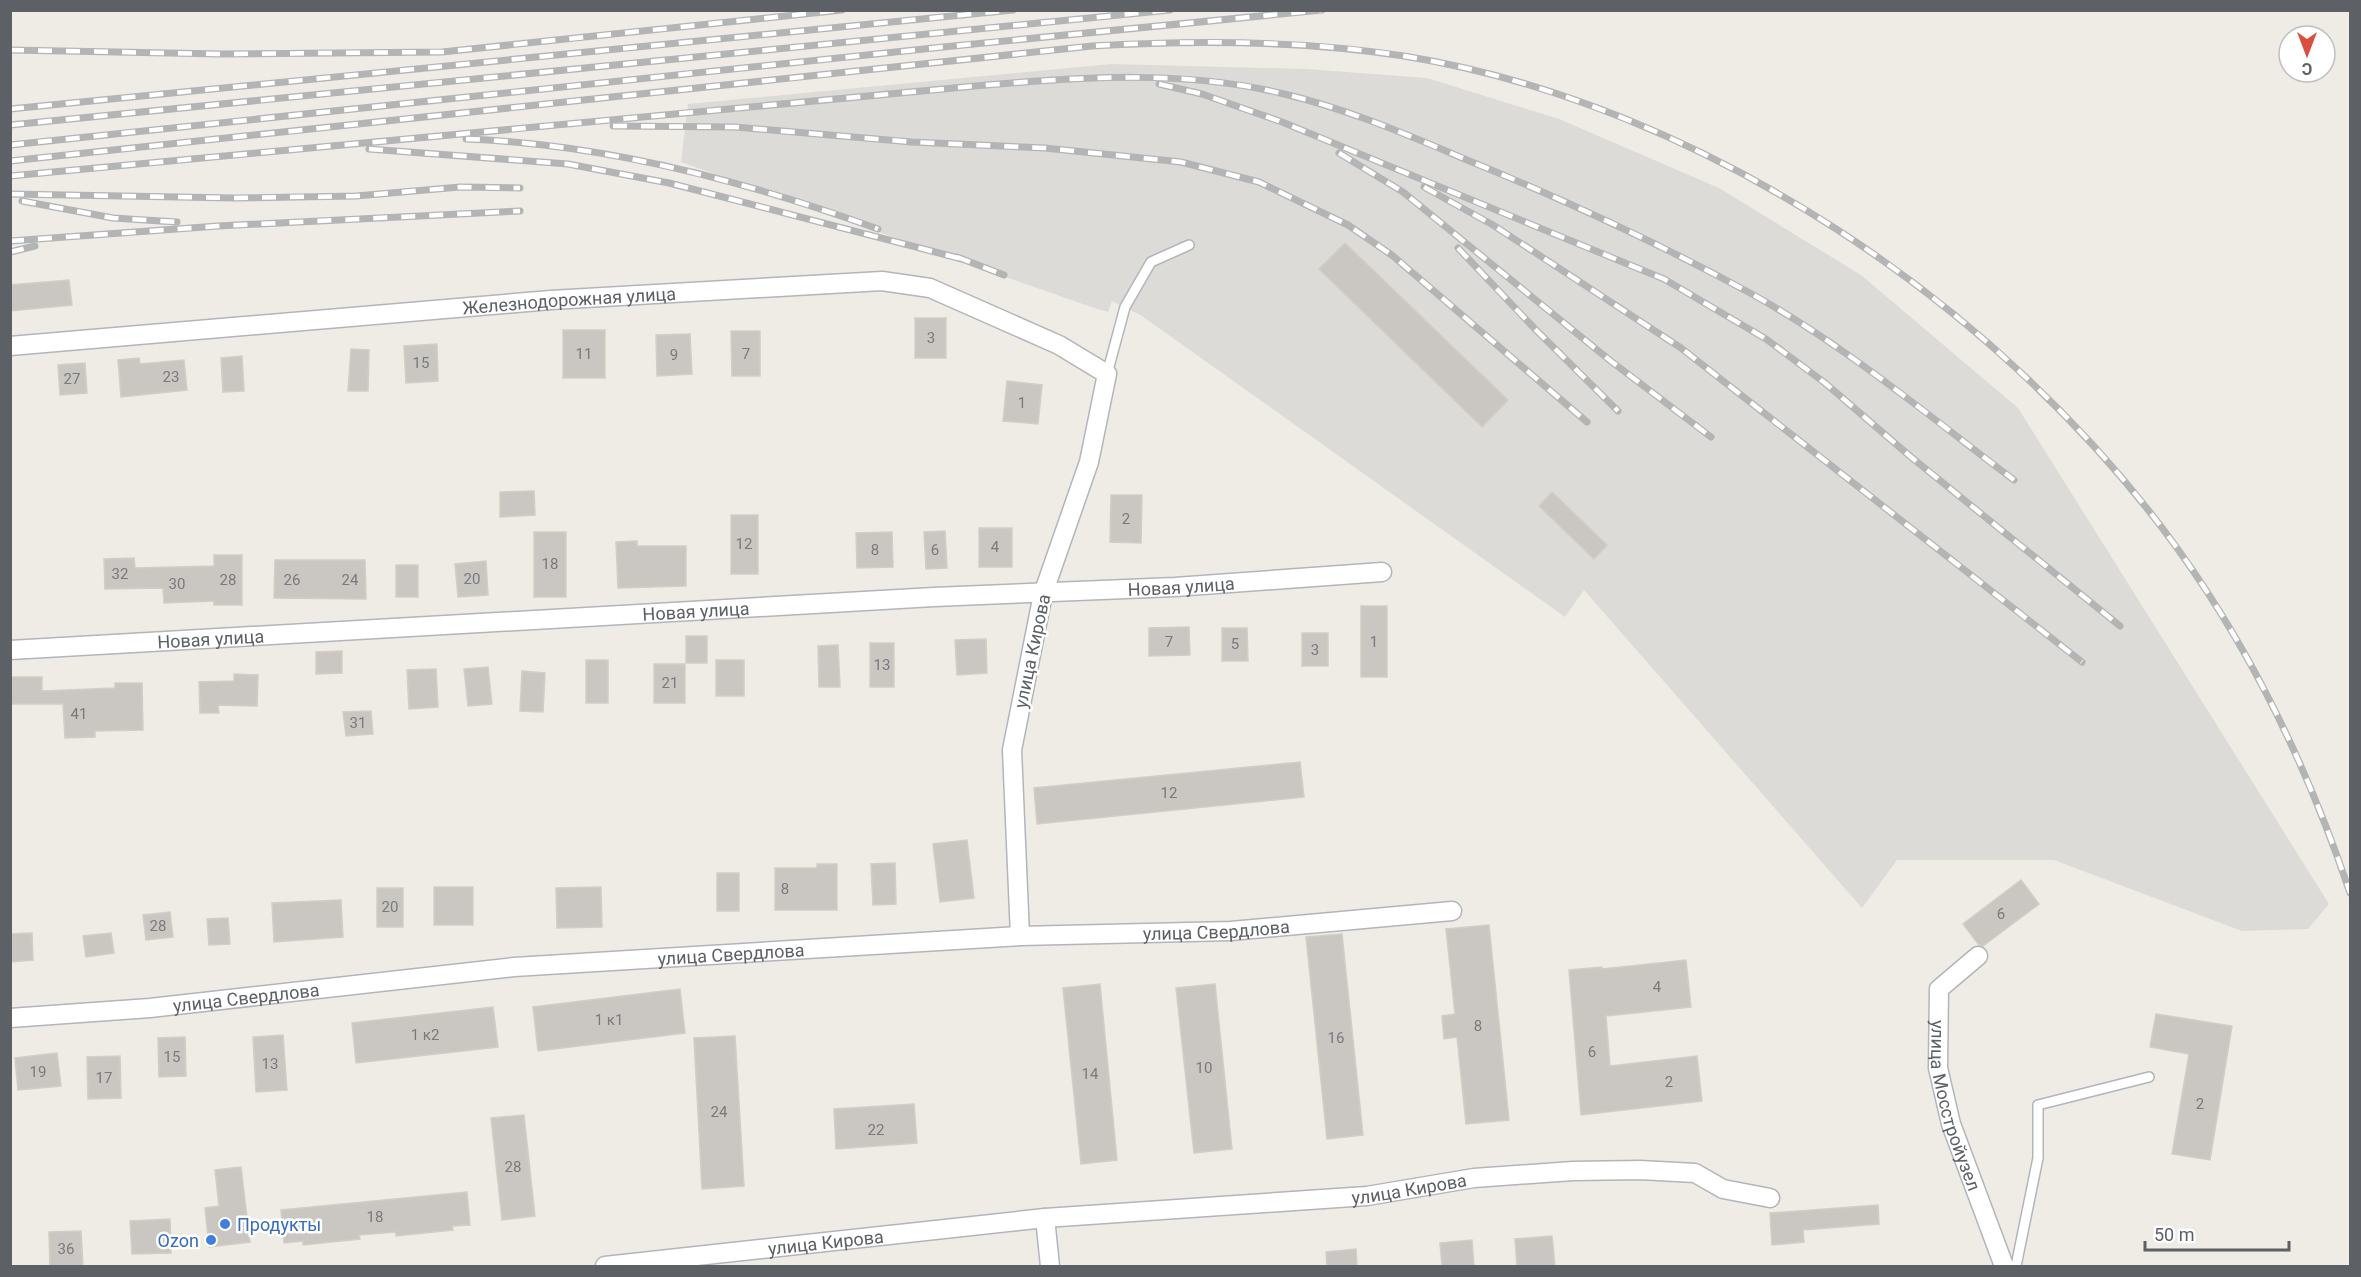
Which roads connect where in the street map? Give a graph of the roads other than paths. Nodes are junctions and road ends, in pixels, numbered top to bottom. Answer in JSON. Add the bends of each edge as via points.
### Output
{"nodes":[{"id":1,"x":1189,"y":245,"type":"dead end"},
{"id":2,"x":10,"y":346,"type":"edge"},
{"id":3,"x":1107,"y":374,"type":"junction"},
{"id":4,"x":1382,"y":572,"type":"dead end"},
{"id":5,"x":1043,"y":594,"type":"junction"},
{"id":6,"x":10,"y":650,"type":"edge"},
{"id":7,"x":1452,"y":911,"type":"dead end"},
{"id":8,"x":1020,"y":936,"type":"junction"},
{"id":9,"x":1978,"y":956,"type":"dead end"},
{"id":10,"x":10,"y":1018,"type":"edge"},
{"id":11,"x":2149,"y":1077,"type":"dead end"},
{"id":12,"x":1770,"y":1198,"type":"dead end"},
{"id":13,"x":1045,"y":1218,"type":"junction"},
{"id":14,"x":605,"y":1266,"type":"edge"},
{"id":15,"x":1050,"y":1266,"type":"edge"},
{"id":16,"x":2004,"y":1266,"type":"edge"},
{"id":17,"x":2016,"y":1266,"type":"edge"}],
"edges":[{"from":1,"to":3,"type":"lane","via":[[1151,262],[1125,307]]},
{"from":2,"to":3,"type":"street","name":"Железнодорожная улица","via":[[551,300],[882,281],[930,288],[1059,345]]},
{"from":3,"to":5,"type":"street","name":"улица Кирова","via":[[1089,462]]},
{"from":4,"to":5,"type":"street","name":"Новая улица"},
{"from":5,"to":6,"type":"street","name":"Новая улица","via":[[922,597]]},
{"from":5,"to":8,"type":"street","name":"улица Кирова","via":[[1012,750]]},
{"from":7,"to":8,"type":"street","name":"улица Свердлова","via":[[1231,931]]},
{"from":8,"to":10,"type":"street","name":"улица Свердлова","via":[[514,967],[150,1008]]},
{"from":9,"to":16,"type":"street","name":"улица Мосстройузел","via":[[1939,988],[1938,1068],[1951,1124]]},
{"from":11,"to":17,"type":"lane","via":[[2038,1105],[2038,1158]]},
{"from":12,"to":13,"type":"street","name":"улица Кирова","via":[[1723,1189],[1695,1173],[1573,1171],[1474,1178],[1367,1196]]},
{"from":13,"to":14,"type":"street","name":"улица Кирова"},
{"from":13,"to":15,"type":"street"}]}
